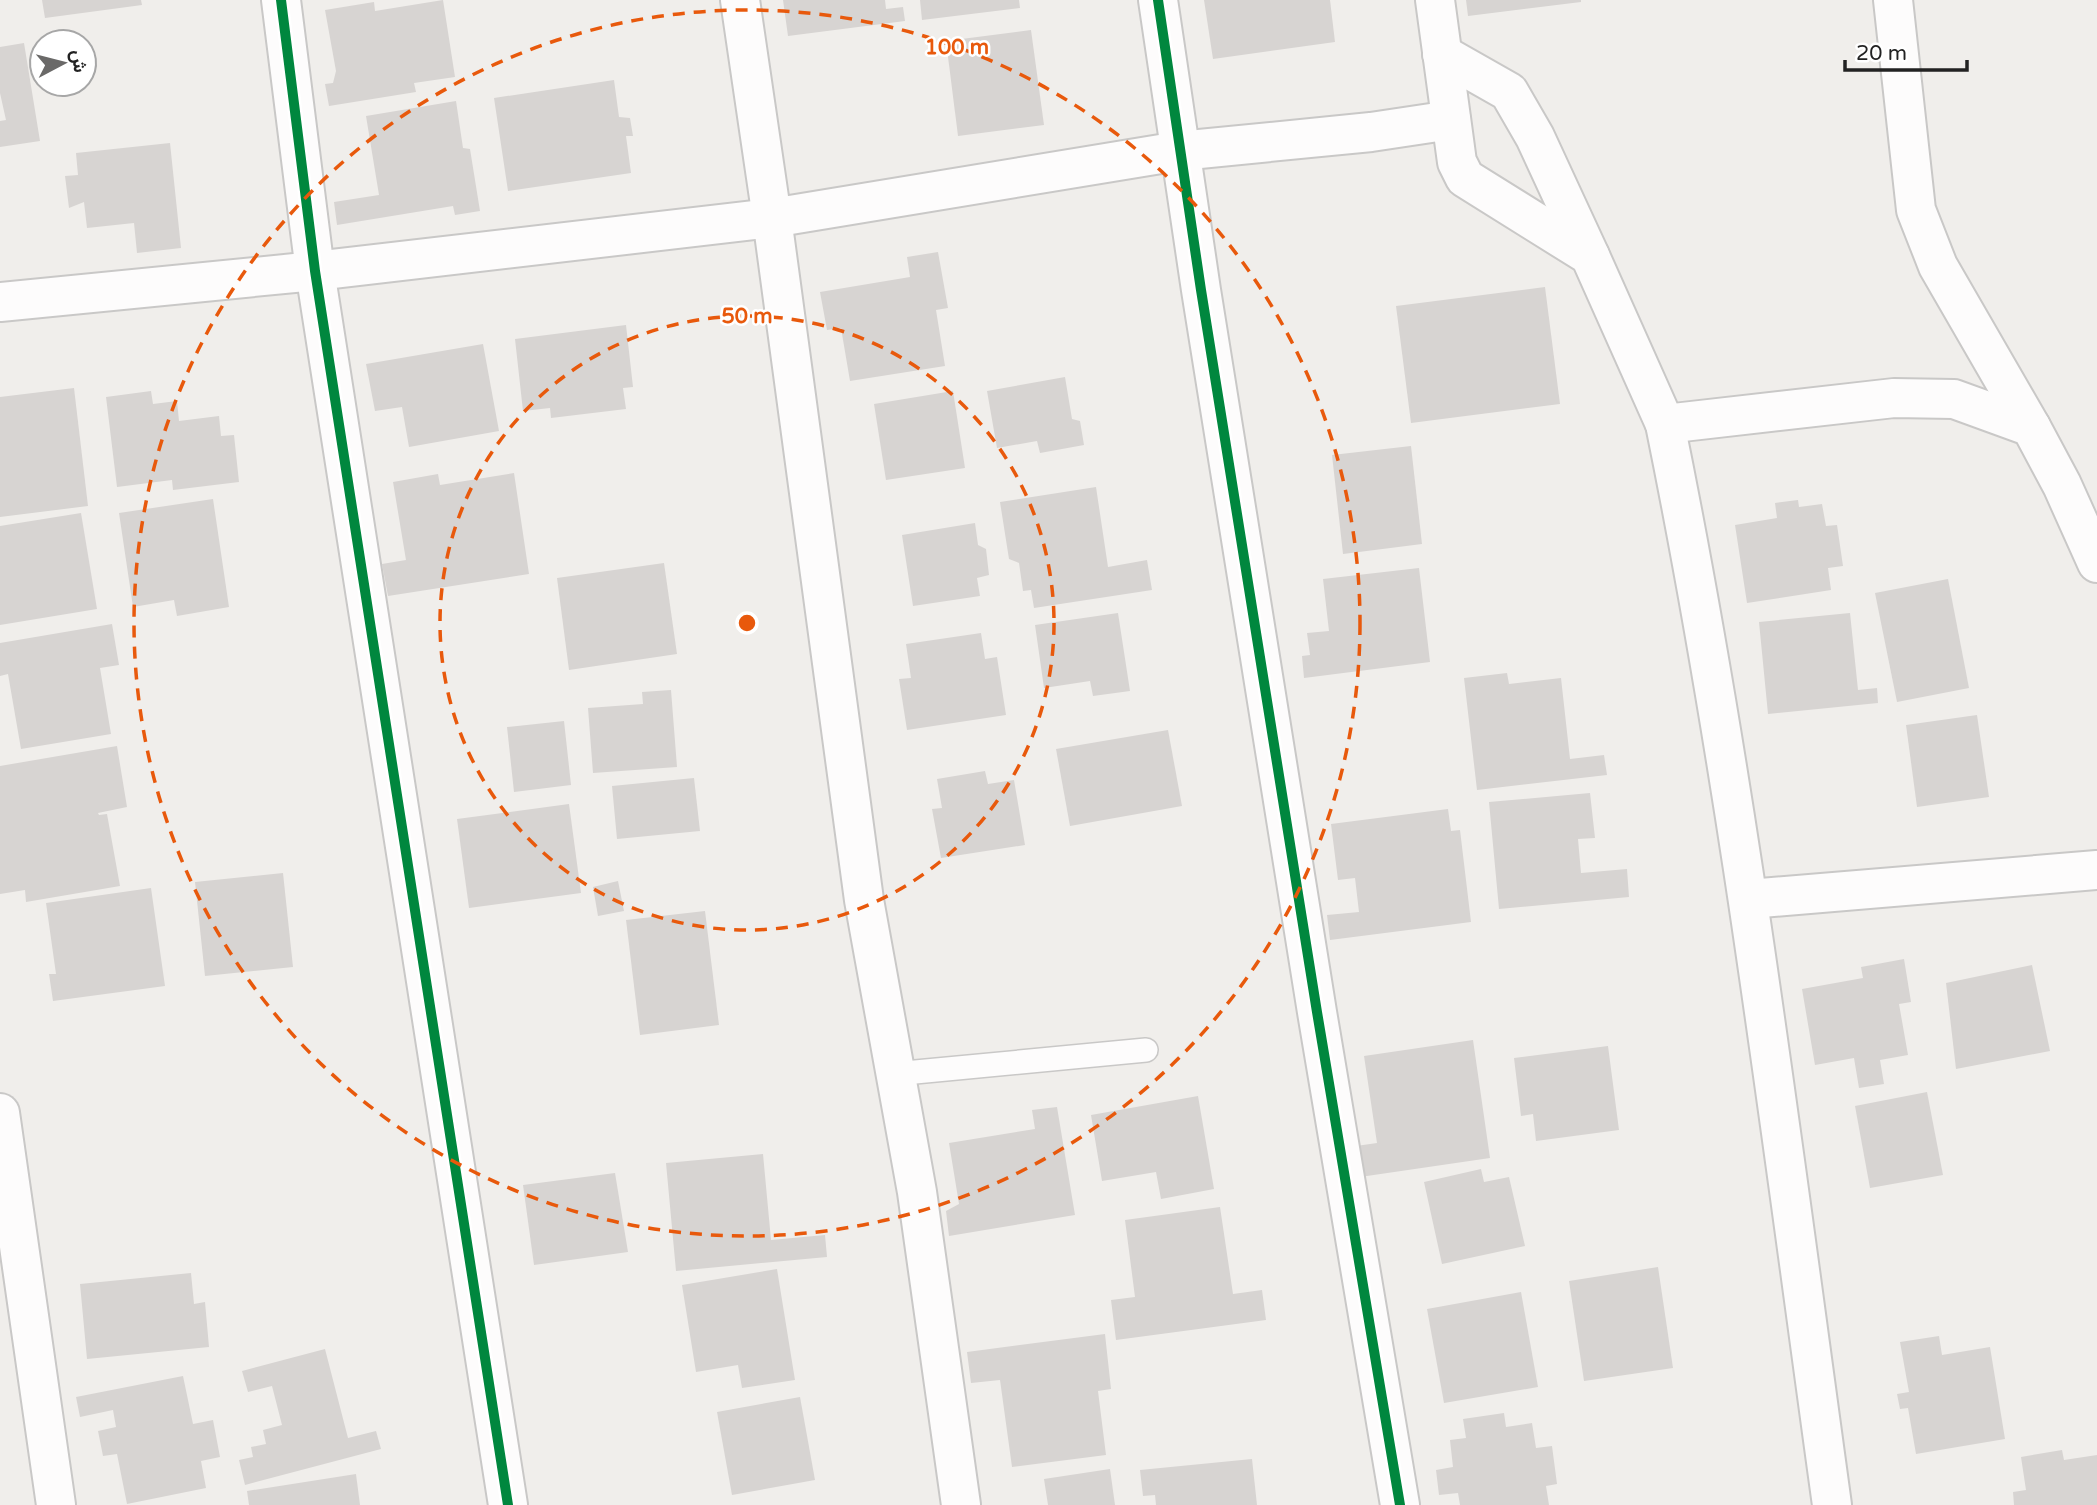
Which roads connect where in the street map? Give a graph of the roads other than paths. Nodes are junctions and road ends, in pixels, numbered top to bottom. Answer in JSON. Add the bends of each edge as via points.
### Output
{"nodes":[{"id":1,"x":281,"y":0,"type":"edge"},
{"id":2,"x":740,"y":0,"type":"edge"},
{"id":3,"x":1158,"y":0,"type":"edge"},
{"id":4,"x":1435,"y":0,"type":"edge"},
{"id":5,"x":1893,"y":0,"type":"edge"},
{"id":6,"x":1442,"y":54,"type":"junction"},
{"id":7,"x":1451,"y":120,"type":"junction"},
{"id":8,"x":1179,"y":151,"type":"junction"},
{"id":9,"x":772,"y":218,"type":"junction"},
{"id":10,"x":1590,"y":256,"type":"junction"},
{"id":11,"x":315,"y":271,"type":"junction"},
{"id":12,"x":0,"y":302,"type":"edge"},
{"id":13,"x":1665,"y":424,"type":"junction"},
{"id":14,"x":2031,"y":427,"type":"junction"},
{"id":15,"x":2097,"y":563,"type":"edge"},
{"id":16,"x":2097,"y":870,"type":"edge"},
{"id":17,"x":1749,"y":899,"type":"junction"},
{"id":18,"x":1146,"y":1050,"type":"dead end"},
{"id":19,"x":894,"y":1074,"type":"junction"},
{"id":20,"x":0,"y":1113,"type":"edge"},
{"id":21,"x":56,"y":1505,"type":"edge"},
{"id":22,"x":508,"y":1505,"type":"edge"},
{"id":23,"x":961,"y":1505,"type":"edge"},
{"id":24,"x":1400,"y":1505,"type":"edge"},
{"id":25,"x":1832,"y":1505,"type":"edge"}],
"edges":[{"from":1,"to":11,"type":"street"},
{"from":2,"to":9,"type":"street"},
{"from":3,"to":8,"type":"street"},
{"from":4,"to":6,"type":"street"},
{"from":5,"to":14,"type":"street","via":[[1916,210],[1938,266]]},
{"from":6,"to":7,"type":"street"},
{"from":6,"to":10,"type":"street","via":[[1509,92]]},
{"from":7,"to":8,"type":"street"},
{"from":7,"to":10,"type":"street","via":[[1457,162],[1465,178]]},
{"from":8,"to":9,"type":"street"},
{"from":8,"to":24,"type":"street"},
{"from":9,"to":11,"type":"street"},
{"from":9,"to":19,"type":"street","via":[[864,900]]},
{"from":10,"to":13,"type":"street"},
{"from":11,"to":12,"type":"street"},
{"from":11,"to":22,"type":"street"},
{"from":13,"to":14,"type":"street","via":[[1894,398],[1954,399]]},
{"from":13,"to":17,"type":"street"},
{"from":14,"to":15,"type":"street"},
{"from":16,"to":17,"type":"street"},
{"from":17,"to":25,"type":"street"},
{"from":18,"to":19,"type":"lane"},
{"from":19,"to":23,"type":"street","via":[[917,1192]]},
{"from":20,"to":21,"type":"street"}]}
